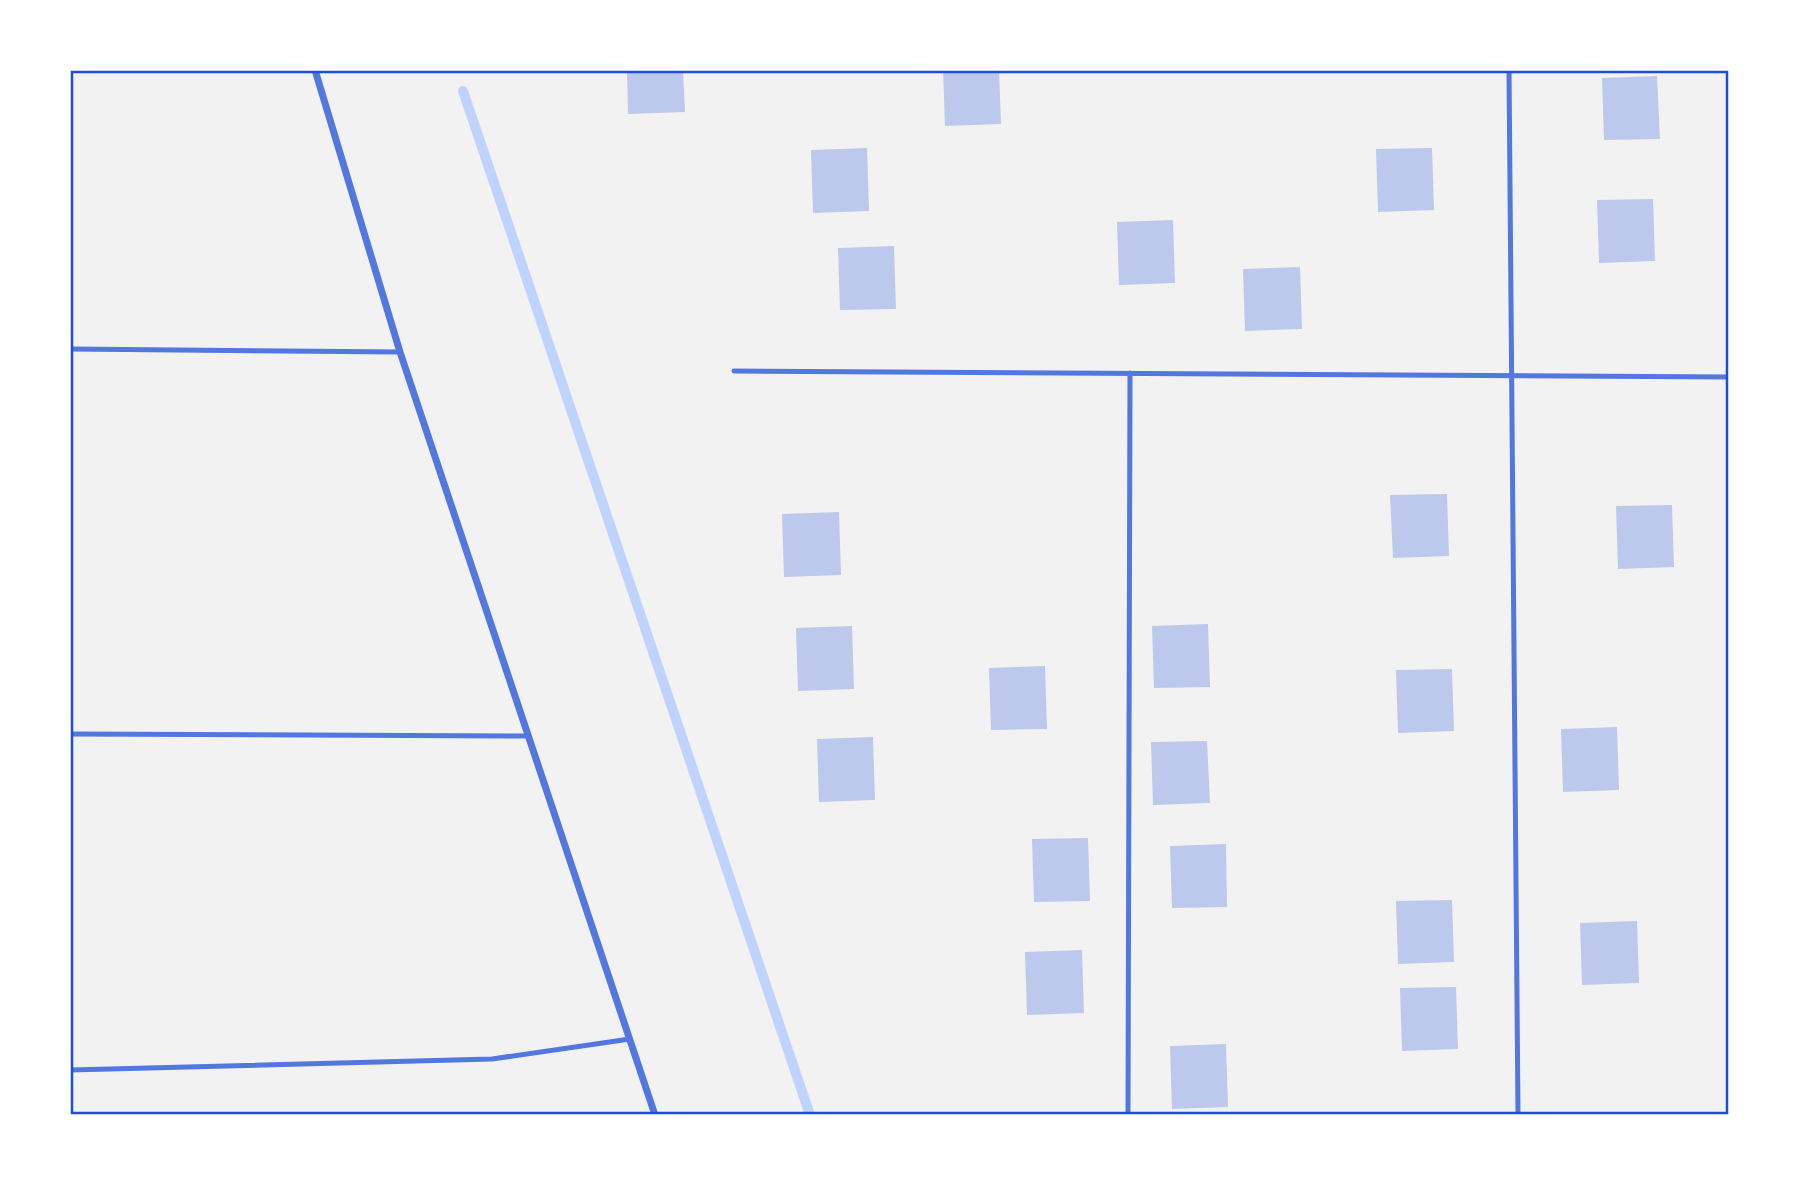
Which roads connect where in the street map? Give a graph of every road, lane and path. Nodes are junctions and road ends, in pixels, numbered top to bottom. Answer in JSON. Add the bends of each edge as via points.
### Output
{"nodes":[{"id":1,"x":315,"y":70,"type":"edge"},
{"id":2,"x":1509,"y":70,"type":"edge"},
{"id":3,"x":70,"y":349,"type":"edge"},
{"id":4,"x":401,"y":352,"type":"junction"},
{"id":5,"x":734,"y":371,"type":"dead end"},
{"id":6,"x":1130,"y":373,"type":"junction"},
{"id":7,"x":1513,"y":374,"type":"junction"},
{"id":8,"x":1729,"y":377,"type":"edge"},
{"id":9,"x":70,"y":734,"type":"edge"},
{"id":10,"x":529,"y":736,"type":"junction"},
{"id":11,"x":630,"y":1039,"type":"junction"},
{"id":12,"x":70,"y":1070,"type":"edge"},
{"id":13,"x":655,"y":1115,"type":"edge"},
{"id":14,"x":1128,"y":1115,"type":"edge"},
{"id":15,"x":1518,"y":1115,"type":"edge"}],
"edges":[{"from":1,"to":4,"type":"street"},
{"from":2,"to":7,"type":"lane"},
{"from":3,"to":4,"type":"lane"},
{"from":4,"to":10,"type":"street"},
{"from":5,"to":6,"type":"lane"},
{"from":6,"to":7,"type":"lane"},
{"from":6,"to":14,"type":"lane"},
{"from":7,"to":8,"type":"lane"},
{"from":7,"to":15,"type":"lane"},
{"from":9,"to":10,"type":"lane"},
{"from":10,"to":11,"type":"street"},
{"from":11,"to":12,"type":"lane","via":[[492,1059]]},
{"from":11,"to":13,"type":"street"}]}
